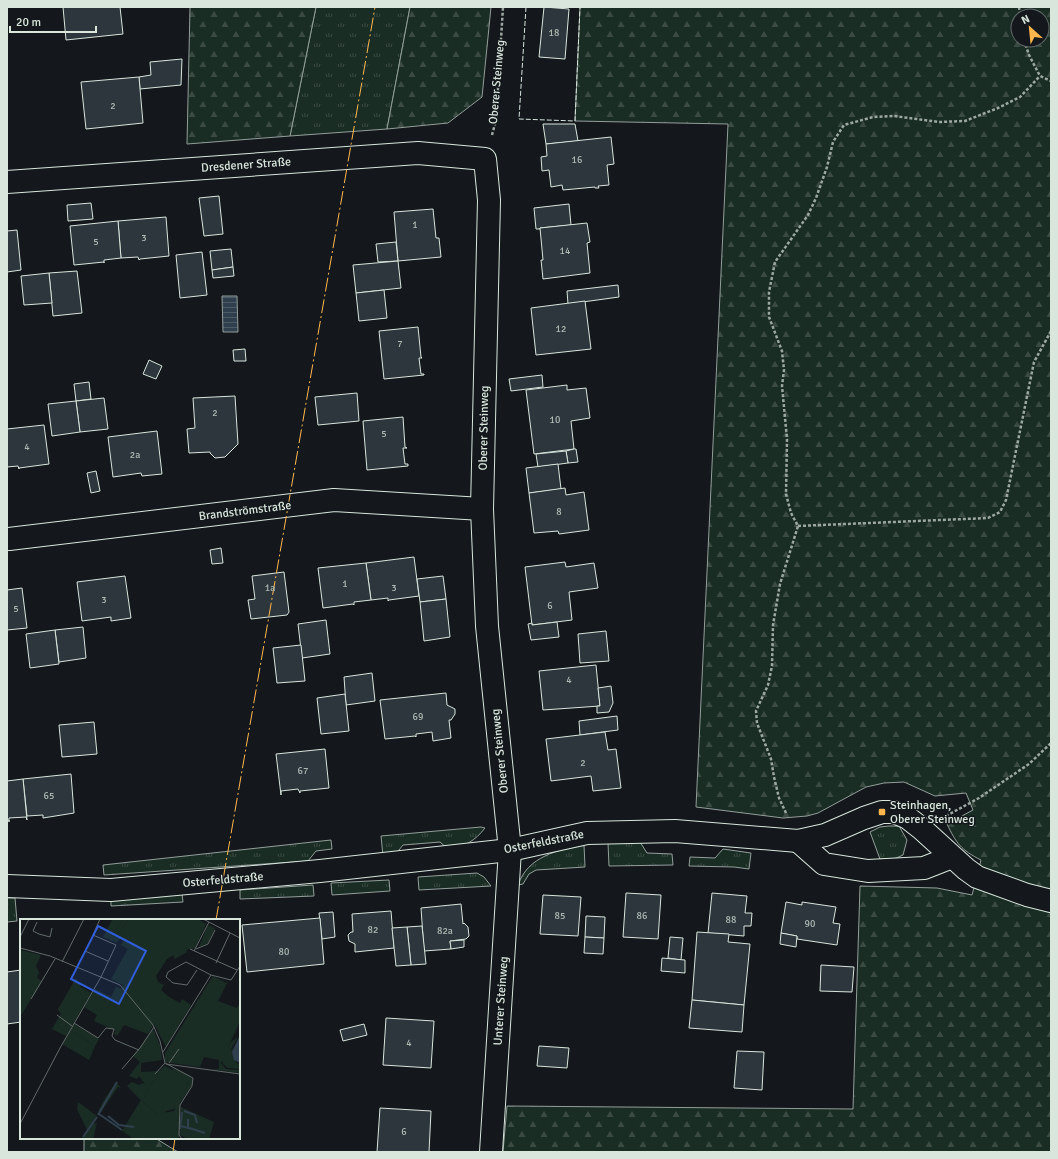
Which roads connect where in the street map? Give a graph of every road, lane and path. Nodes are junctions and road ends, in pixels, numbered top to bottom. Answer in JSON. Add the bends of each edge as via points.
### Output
{"nodes":[{"id":1,"x":503,"y":7,"type":"edge"},
{"id":2,"x":1027,"y":48,"type":"edge"},
{"id":3,"x":1040,"y":76,"type":"junction"},
{"id":4,"x":1051,"y":80,"type":"edge"},
{"id":5,"x":485,"y":159,"type":"junction"},
{"id":6,"x":7,"y":182,"type":"edge"},
{"id":7,"x":1051,"y":332,"type":"edge"},
{"id":8,"x":482,"y":509,"type":"junction"},
{"id":9,"x":798,"y":526,"type":"junction"},
{"id":10,"x":9,"y":539,"type":"dead end"},
{"id":11,"x":1051,"y":743,"type":"edge"},
{"id":12,"x":922,"y":829,"type":"junction"},
{"id":13,"x":798,"y":841,"type":"junction"},
{"id":14,"x":510,"y":850,"type":"junction"},
{"id":15,"x":952,"y":857,"type":"junction"},
{"id":16,"x":7,"y":886,"type":"edge"},
{"id":17,"x":1051,"y":901,"type":"edge"},
{"id":18,"x":491,"y":1152,"type":"edge"}],
"edges":[{"from":1,"to":5,"type":"path","name":"Oberer Steinweg","via":[[496,120]]},
{"from":2,"to":3,"type":"path"},
{"from":3,"to":4,"type":"path"},
{"from":3,"to":9,"type":"path","via":[[1020,97],[965,121],[939,122],[894,116],[874,117],[844,125],[833,142],[816,198],[808,215],[775,262],[769,292],[769,317],[782,351],[784,370],[782,386],[787,439],[786,494]]},
{"from":5,"to":6,"type":"street","name":"Dresdener Straße","via":[[418,153]]},
{"from":5,"to":8,"type":"street","name":"Oberer Steinweg","via":[[489,200]]},
{"from":7,"to":9,"type":"path","via":[[1034,362],[1006,500],[1000,512],[988,518]]},
{"from":8,"to":10,"type":"street","name":"Brandströmstraße","via":[[334,500]]},
{"from":8,"to":14,"type":"street","name":"Oberer Steinweg","via":[[487,626]]},
{"from":9,"to":13,"type":"path","via":[[780,584],[773,625],[772,666],[768,685],[756,711],[756,723],[771,759],[779,798]]},
{"from":11,"to":12,"type":"path","via":[[1029,764],[979,798]]},
{"from":12,"to":13,"type":"street","name":"Osterfeldstraße","via":[[908,818],[894,812],[882,812],[825,835]]},
{"from":12,"to":15,"type":"street","name":"Osterfeldstraße"},
{"from":13,"to":14,"type":"street","name":"Osterfeldstraße","via":[[675,831],[587,833]]},
{"from":13,"to":15,"type":"street","via":[[824,864],[868,871],[924,868]]},
{"from":14,"to":16,"type":"street","name":"Osterfeldstraße","via":[[320,872],[111,890]]},
{"from":14,"to":18,"type":"street","name":"Unterer Steinweg"},
{"from":15,"to":17,"type":"street","name":"Osterfeldstraße","via":[[977,877]]}]}
